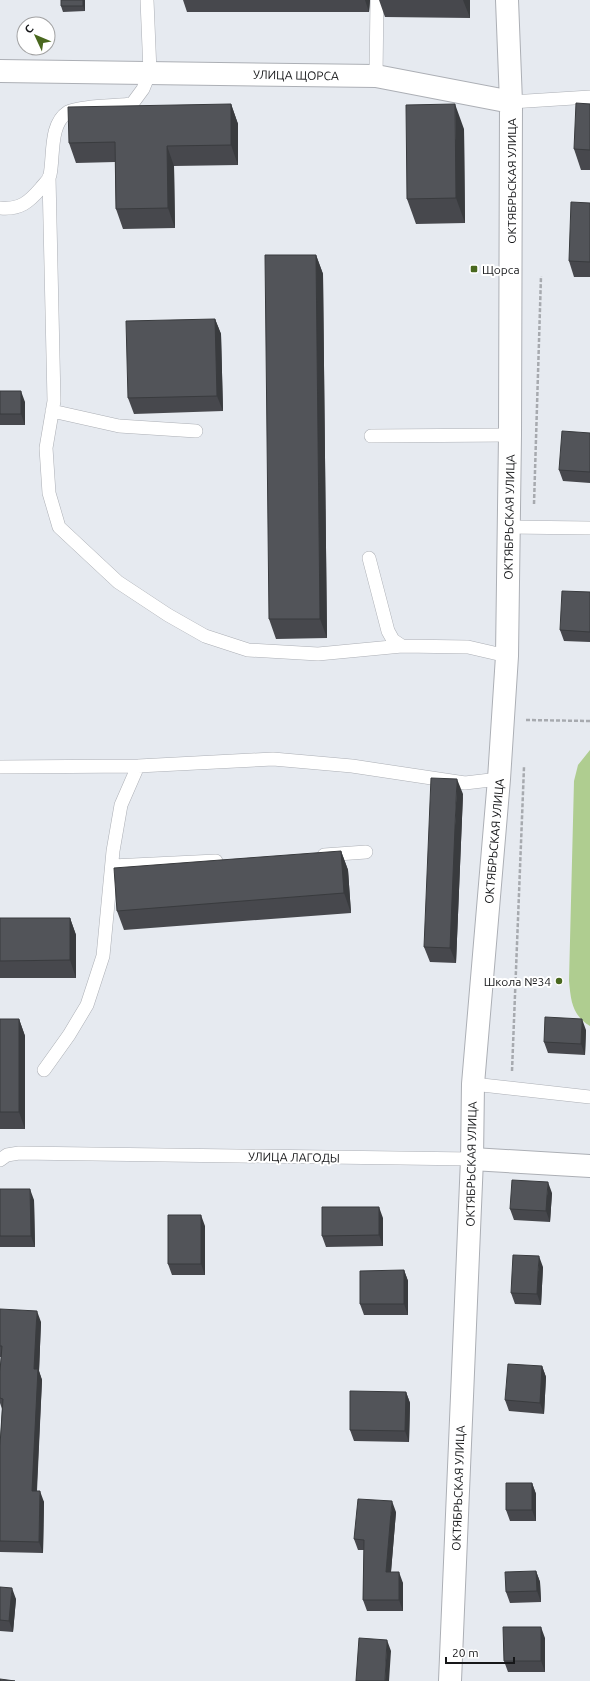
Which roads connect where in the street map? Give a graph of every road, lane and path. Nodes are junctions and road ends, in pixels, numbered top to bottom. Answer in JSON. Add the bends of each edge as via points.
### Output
{"nodes":[{"id":1,"x":147,"y":0,"type":"edge"},
{"id":2,"x":377,"y":0,"type":"edge"},
{"id":3,"x":507,"y":0,"type":"edge"},
{"id":4,"x":0,"y":71,"type":"edge"},
{"id":5,"x":150,"y":72,"type":"junction"},
{"id":6,"x":376,"y":76,"type":"junction"},
{"id":7,"x":590,"y":97,"type":"edge"},
{"id":8,"x":511,"y":102,"type":"junction"},
{"id":9,"x":50,"y":177,"type":"junction"},
{"id":10,"x":0,"y":208,"type":"edge"},
{"id":11,"x":52,"y":411,"type":"junction"},
{"id":12,"x":196,"y":431,"type":"dead end"},
{"id":13,"x":510,"y":435,"type":"junction"},
{"id":14,"x":372,"y":436,"type":"dead end"},
{"id":15,"x":508,"y":527,"type":"junction"},
{"id":16,"x":590,"y":528,"type":"edge"},
{"id":17,"x":370,"y":558,"type":"dead end"},
{"id":18,"x":402,"y":646,"type":"junction"},
{"id":19,"x":506,"y":656,"type":"junction"},
{"id":20,"x":526,"y":720,"type":"dead end"},
{"id":21,"x":590,"y":721,"type":"edge"},
{"id":22,"x":138,"y":766,"type":"junction"},
{"id":23,"x":0,"y":767,"type":"edge"},
{"id":24,"x":499,"y":779,"type":"junction"},
{"id":25,"x":366,"y":852,"type":"dead end"},
{"id":26,"x":310,"y":855,"type":"edge"},
{"id":27,"x":231,"y":860,"type":"edge"},
{"id":28,"x":112,"y":866,"type":"junction"},
{"id":29,"x":44,"y":1070,"type":"dead end"},
{"id":30,"x":473,"y":1084,"type":"junction"},
{"id":31,"x":590,"y":1097,"type":"edge"},
{"id":32,"x":472,"y":1158,"type":"junction"},
{"id":33,"x":0,"y":1160,"type":"edge"},
{"id":34,"x":590,"y":1166,"type":"edge"},
{"id":35,"x":450,"y":1681,"type":"edge"}],
"edges":[{"from":1,"to":5,"type":"lane"},
{"from":2,"to":6,"type":"lane"},
{"from":3,"to":8,"type":"main road","name":"ОКТЯБРЬСКАЯ УЛИЦА"},
{"from":4,"to":5,"type":"main road","name":"УЛИЦА ЩОРСА"},
{"from":5,"to":6,"type":"main road","name":"УЛИЦА ЩОРСА"},
{"from":5,"to":9,"type":"lane","via":[[143,89],[132,104],[78,109],[62,118],[56,130]]},
{"from":6,"to":8,"type":"main road","name":"УЛИЦА ЩОРСА"},
{"from":7,"to":8,"type":"lane","name":"УЛИЦА ЩОРСА"},
{"from":8,"to":13,"type":"main road","name":"ОКТЯБРЬСКАЯ УЛИЦА"},
{"from":9,"to":10,"type":"lane","via":[[29,203],[8,209]]},
{"from":9,"to":11,"type":"lane","via":[[54,401]]},
{"from":11,"to":12,"type":"lane","via":[[118,426]]},
{"from":11,"to":18,"type":"lane","via":[[46,448],[48,493],[59,527],[118,582],[205,636],[248,650],[318,654]]},
{"from":13,"to":14,"type":"lane"},
{"from":13,"to":15,"type":"main road","name":"ОКТЯБРЬСКАЯ УЛИЦА"},
{"from":15,"to":16,"type":"lane"},
{"from":15,"to":19,"type":"main road","name":"ОКТЯБРЬСКАЯ УЛИЦА"},
{"from":17,"to":18,"type":"lane","via":[[388,631],[393,640]]},
{"from":18,"to":19,"type":"lane","via":[[468,647]]},
{"from":19,"to":24,"type":"main road","name":"ОКТЯБРЬСКАЯ УЛИЦА"},
{"from":20,"to":21,"type":"path"},
{"from":22,"to":23,"type":"lane"},
{"from":22,"to":24,"type":"lane","via":[[273,759],[352,766],[465,783]]},
{"from":22,"to":28,"type":"lane","via":[[121,805]]},
{"from":24,"to":30,"type":"main road","name":"ОКТЯБРЬСКАЯ УЛИЦА"},
{"from":25,"to":26,"type":"lane"},
{"from":27,"to":28,"type":"lane"},
{"from":28,"to":29,"type":"lane","via":[[103,956],[88,1005]]},
{"from":30,"to":31,"type":"lane"},
{"from":30,"to":32,"type":"main road","name":"ОКТЯБРЬСКАЯ УЛИЦА"},
{"from":32,"to":33,"type":"lane","name":"УЛИЦА ЛАГОДЫ","via":[[19,1153],[7,1155]]},
{"from":32,"to":34,"type":"main road","name":"УЛИЦА ЛАГОДЫ"},
{"from":32,"to":35,"type":"main road","name":"ОКТЯБРЬСКАЯ УЛИЦА"}]}
